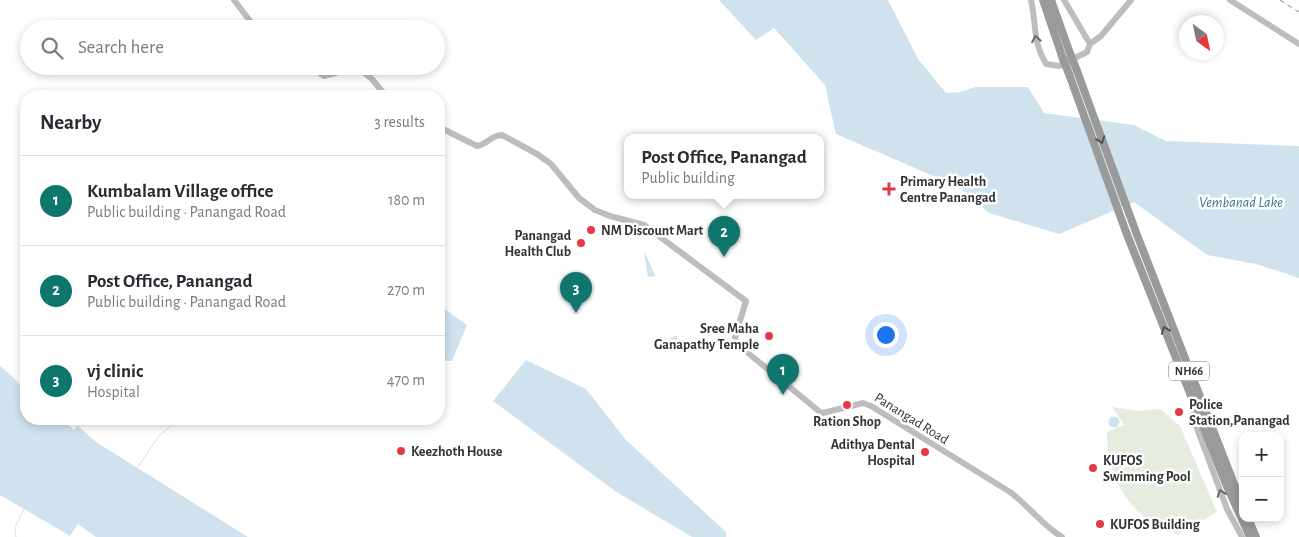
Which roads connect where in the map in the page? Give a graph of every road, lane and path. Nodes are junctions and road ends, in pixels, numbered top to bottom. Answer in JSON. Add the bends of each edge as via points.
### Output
{"nodes":[{"id":1,"x":234,"y":0,"type":"edge"},
{"id":2,"x":1031,"y":0,"type":"edge"},
{"id":3,"x":1043,"y":0,"type":"edge"},
{"id":4,"x":1051,"y":0,"type":"edge"},
{"id":5,"x":1064,"y":0,"type":"edge"},
{"id":6,"x":1132,"y":0,"type":"edge"},
{"id":7,"x":1230,"y":0,"type":"edge"},
{"id":8,"x":249,"y":20,"type":"edge"},
{"id":9,"x":1090,"y":44,"type":"junction"},
{"id":10,"x":1299,"y":44,"type":"edge"},
{"id":11,"x":1071,"y":57,"type":"junction"},
{"id":12,"x":1073,"y":73,"type":"junction"},
{"id":13,"x":366,"y":75,"type":"edge"},
{"id":14,"x":381,"y":90,"type":"edge"},
{"id":15,"x":445,"y":130,"type":"edge"},
{"id":16,"x":1192,"y":414,"type":"dead end"},
{"id":17,"x":1239,"y":497,"type":"edge"},
{"id":18,"x":1250,"y":522,"type":"edge"},
{"id":19,"x":1062,"y":537,"type":"edge"},
{"id":20,"x":1242,"y":537,"type":"edge"},
{"id":21,"x":1250,"y":537,"type":"edge"},
{"id":22,"x":1256,"y":537,"type":"edge"}],
"edges":[{"from":1,"to":8,"type":"main road"},
{"from":11,"to":2,"type":"main road","one_way":true,"via":[[1059,66],[1046,64],[1035,40],[1036,22]]},
{"from":3,"to":11,"type":"highway","number":"NH66"},
{"from":4,"to":11,"type":"highway","number":"NH66"},
{"from":5,"to":9,"type":"main road"},
{"from":6,"to":9,"type":"main road"},
{"from":7,"to":10,"type":"main road"},
{"from":9,"to":11,"type":"main road","via":[[1087,52]]},
{"from":11,"to":12,"type":"highway","number":"NH66","bridge":true},
{"from":12,"to":17,"type":"highway","number":"NH66","one_way":true,"via":[[1085,94],[1136,235]]},
{"from":21,"to":12,"type":"highway","number":"NH66","one_way":true,"via":[[1126,232],[1077,98]]},
{"from":13,"to":14,"type":"main road"},
{"from":15,"to":19,"type":"main road","name":"Panangad Road","via":[[478,146],[495,135],[502,135],[537,154],[551,164],[579,198],[595,210],[644,225],[746,302],[735,337],[737,344],[820,412],[863,403],[872,406],[1010,492],[1047,528]]},
{"from":20,"to":16,"type":"main road","one_way":true,"via":[[1227,509]]},
{"from":18,"to":22,"type":"highway"}]}
